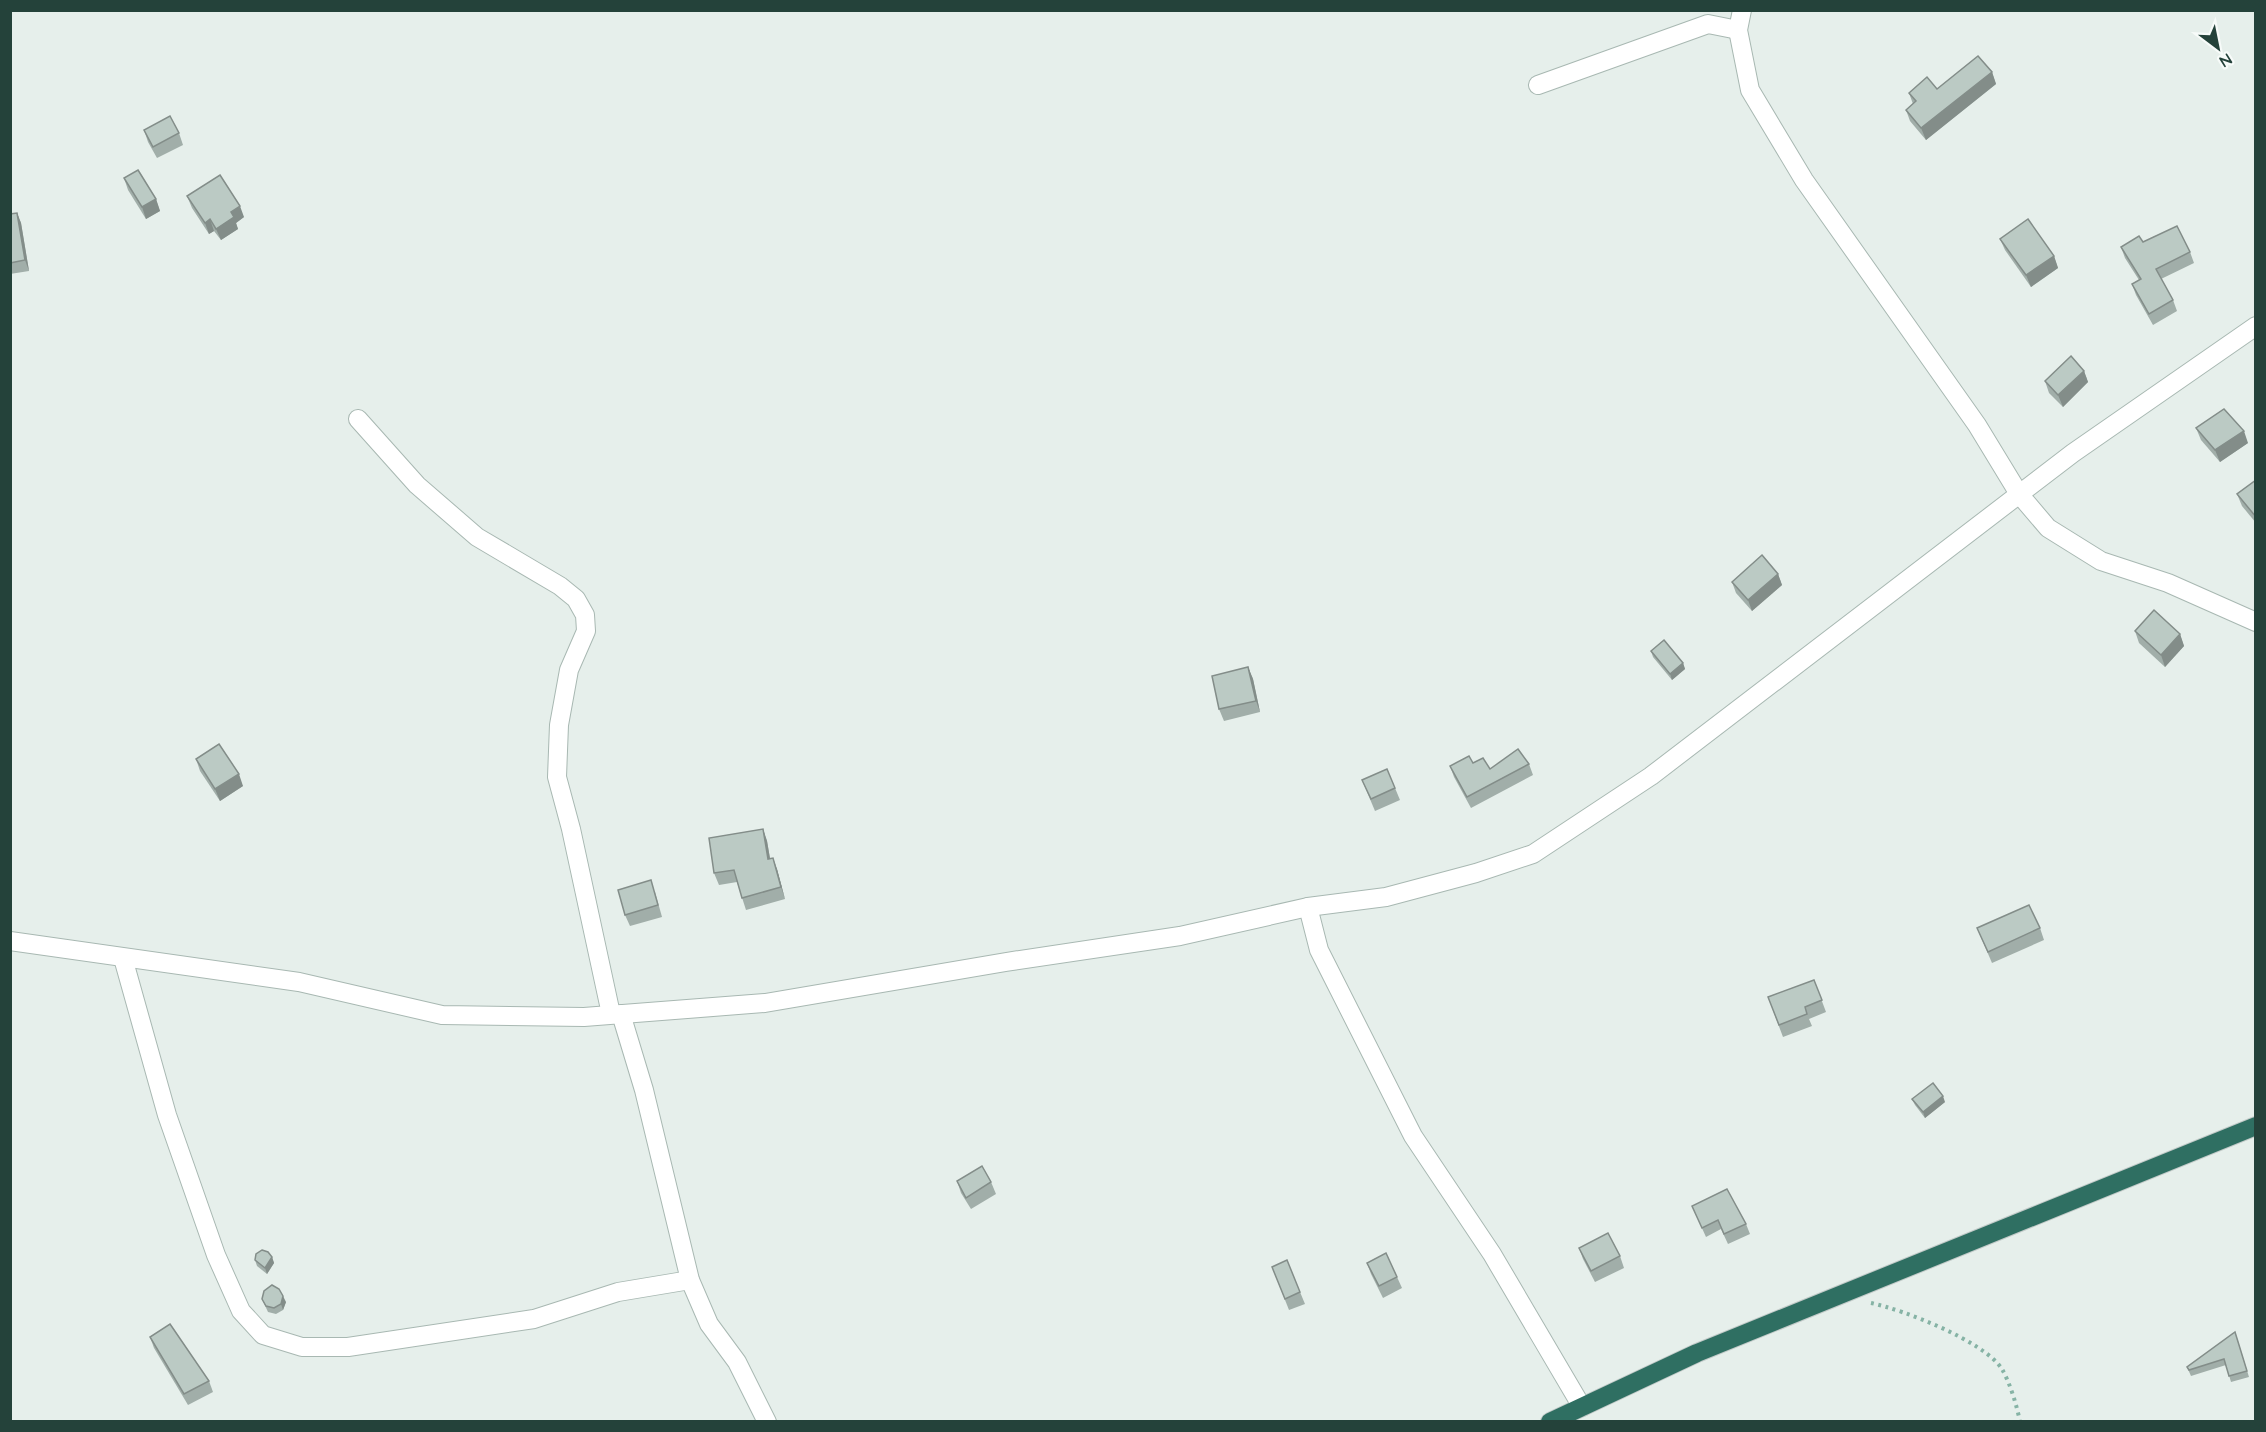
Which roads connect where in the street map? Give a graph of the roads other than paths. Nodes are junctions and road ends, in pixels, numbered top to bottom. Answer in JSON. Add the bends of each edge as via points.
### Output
{"nodes":[{"id":1,"x":1742,"y":10,"type":"edge"},
{"id":2,"x":1738,"y":30,"type":"junction"},
{"id":3,"x":1538,"y":85,"type":"dead end"},
{"id":4,"x":2256,"y":326,"type":"edge"},
{"id":5,"x":357,"y":419,"type":"dead end"},
{"id":6,"x":2019,"y":495,"type":"junction"},
{"id":7,"x":2256,"y":622,"type":"edge"},
{"id":8,"x":1308,"y":907,"type":"junction"},
{"id":9,"x":10,"y":940,"type":"edge"},
{"id":10,"x":123,"y":958,"type":"junction"},
{"id":11,"x":616,"y":1014,"type":"junction"},
{"id":12,"x":2256,"y":1126,"type":"edge"},
{"id":13,"x":690,"y":1280,"type":"junction"},
{"id":14,"x":1582,"y":1407,"type":"junction"},
{"id":15,"x":767,"y":1422,"type":"edge"},
{"id":16,"x":1550,"y":1422,"type":"edge"}],
"edges":[{"from":1,"to":2,"type":"street"},
{"from":2,"to":3,"type":"street","via":[[1708,24]]},
{"from":2,"to":6,"type":"street","via":[[1750,90],[1804,180],[1977,425]]},
{"from":4,"to":6,"type":"street"},
{"from":5,"to":11,"type":"street","via":[[417,485],[477,537],[560,586],[576,599],[585,615],[586,632],[569,670],[559,725],[556,777]]},
{"from":6,"to":7,"type":"street","via":[[2048,528],[2101,561],[2168,583]]},
{"from":6,"to":8,"type":"street","via":[[1651,776],[1533,854],[1386,897]]},
{"from":8,"to":11,"type":"street","via":[[1180,936],[765,1003]]},
{"from":8,"to":14,"type":"street","via":[[1319,950],[1413,1136],[1492,1254]]},
{"from":9,"to":10,"type":"street"},
{"from":10,"to":11,"type":"street","via":[[298,982],[442,1015]]},
{"from":10,"to":13,"type":"street","via":[[167,1115],[216,1255],[241,1311],[263,1335],[302,1347],[348,1347],[534,1319],[618,1292]]},
{"from":11,"to":13,"type":"street","via":[[644,1090]]},
{"from":12,"to":14,"type":"highway","via":[[1697,1353]]},
{"from":13,"to":15,"type":"street","via":[[709,1324],[737,1362]]},
{"from":14,"to":16,"type":"highway"}]}
